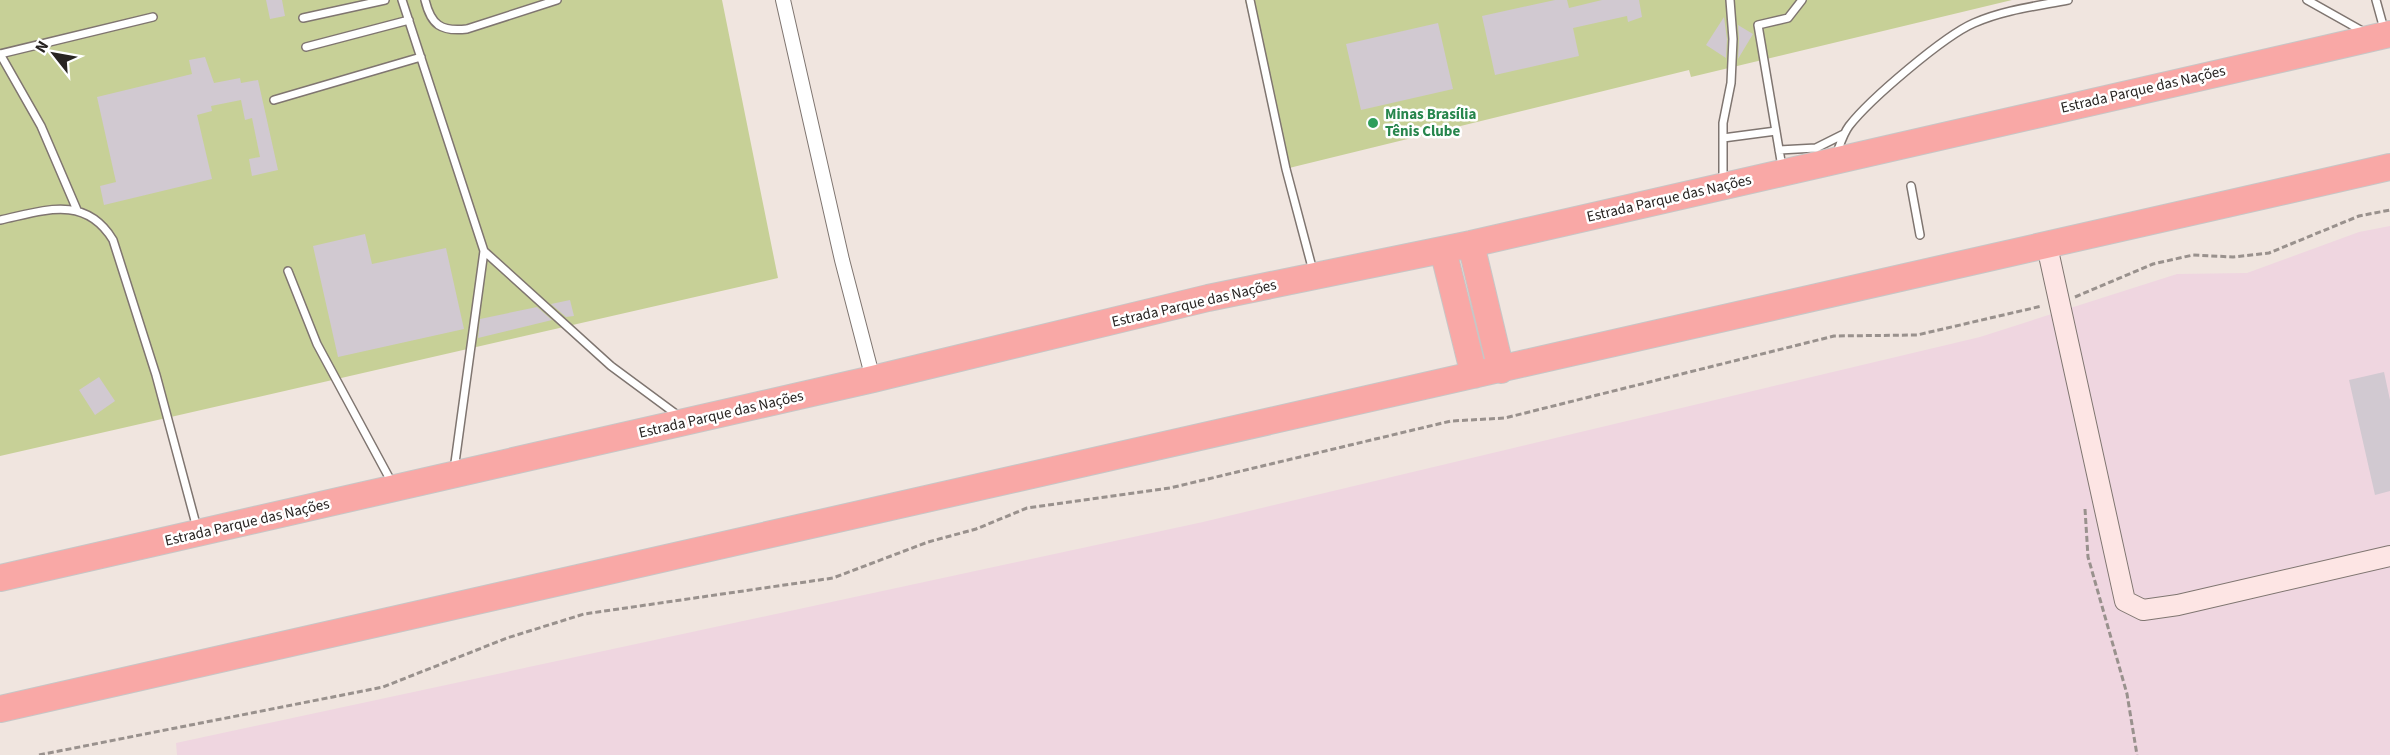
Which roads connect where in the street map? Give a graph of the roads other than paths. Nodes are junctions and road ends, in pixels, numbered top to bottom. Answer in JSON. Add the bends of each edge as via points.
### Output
{"nodes":[{"id":1,"x":385,"y":0,"type":"edge"},
{"id":2,"x":402,"y":0,"type":"edge"},
{"id":3,"x":424,"y":0,"type":"edge"},
{"id":4,"x":557,"y":0,"type":"edge"},
{"id":5,"x":783,"y":0,"type":"edge"},
{"id":6,"x":1250,"y":0,"type":"edge"},
{"id":7,"x":1730,"y":0,"type":"edge"},
{"id":8,"x":1802,"y":0,"type":"edge"},
{"id":9,"x":2068,"y":0,"type":"edge"},
{"id":10,"x":2307,"y":0,"type":"edge"},
{"id":11,"x":2376,"y":0,"type":"edge"},
{"id":12,"x":153,"y":17,"type":"dead end"},
{"id":13,"x":303,"y":18,"type":"dead end"},
{"id":14,"x":409,"y":20,"type":"junction"},
{"id":15,"x":2383,"y":36,"type":"edge"},
{"id":16,"x":306,"y":47,"type":"dead end"},
{"id":17,"x":0,"y":54,"type":"edge"},
{"id":18,"x":421,"y":57,"type":"junction"},
{"id":19,"x":274,"y":100,"type":"dead end"},
{"id":20,"x":1776,"y":131,"type":"junction"},
{"id":21,"x":1844,"y":134,"type":"junction"},
{"id":22,"x":1723,"y":138,"type":"junction"},
{"id":23,"x":1834,"y":160,"type":"junction"},
{"id":24,"x":1781,"y":161,"type":"junction"},
{"id":25,"x":2390,"y":167,"type":"edge"},
{"id":26,"x":1723,"y":186,"type":"junction"},
{"id":27,"x":1911,"y":186,"type":"dead end"},
{"id":28,"x":77,"y":210,"type":"junction"},
{"id":29,"x":0,"y":220,"type":"edge"},
{"id":30,"x":1920,"y":235,"type":"dead end"},
{"id":31,"x":1471,"y":244,"type":"junction"},
{"id":32,"x":2048,"y":246,"type":"junction"},
{"id":33,"x":1443,"y":250,"type":"junction"},
{"id":34,"x":484,"y":251,"type":"junction"},
{"id":35,"x":288,"y":271,"type":"dead end"},
{"id":36,"x":1314,"y":276,"type":"junction"},
{"id":37,"x":1501,"y":370,"type":"junction"},
{"id":38,"x":1474,"y":375,"type":"junction"},
{"id":39,"x":873,"y":379,"type":"junction"},
{"id":40,"x":687,"y":421,"type":"junction"},
{"id":41,"x":453,"y":476,"type":"junction"},
{"id":42,"x":395,"y":489,"type":"junction"},
{"id":43,"x":198,"y":533,"type":"junction"},
{"id":44,"x":2390,"y":556,"type":"edge"},
{"id":45,"x":0,"y":578,"type":"edge"},
{"id":46,"x":0,"y":709,"type":"edge"}],
"edges":[{"from":1,"to":13,"type":"lane"},
{"from":2,"to":14,"type":"lane"},
{"from":3,"to":4,"type":"lane","via":[[433,22],[453,31]]},
{"from":5,"to":39,"type":"street"},
{"from":6,"to":36,"type":"lane","via":[[1286,169]]},
{"from":7,"to":22,"type":"lane","via":[[1731,72]]},
{"from":8,"to":20,"type":"lane","via":[[1788,18],[1758,25]]},
{"from":9,"to":21,"type":"lane","via":[[1971,23],[1880,95]]},
{"from":10,"to":15,"type":"lane"},
{"from":11,"to":15,"type":"lane"},
{"from":12,"to":17,"type":"lane"},
{"from":14,"to":16,"type":"lane"},
{"from":14,"to":18,"type":"lane"},
{"from":15,"to":23,"type":"highway","name":"Estrada Parque das Nações"},
{"from":17,"to":28,"type":"lane","via":[[41,126]]},
{"from":18,"to":19,"type":"lane"},
{"from":18,"to":34,"type":"lane"},
{"from":20,"to":22,"type":"lane"},
{"from":20,"to":24,"type":"lane"},
{"from":21,"to":23,"type":"lane"},
{"from":21,"to":24,"type":"lane"},
{"from":22,"to":26,"type":"lane"},
{"from":23,"to":24,"type":"highway","name":"Estrada Parque das Nações"},
{"from":24,"to":26,"type":"highway","name":"Estrada Parque das Nações"},
{"from":25,"to":32,"type":"highway"},
{"from":26,"to":31,"type":"highway","name":"Estrada Parque das Nações"},
{"from":27,"to":30,"type":"lane"},
{"from":28,"to":29,"type":"lane","via":[[64,208]]},
{"from":28,"to":43,"type":"lane","via":[[94,218],[113,240],[156,375]]},
{"from":31,"to":33,"type":"highway","name":"Estrada Parque das Nações"},
{"from":31,"to":37,"type":"highway"},
{"from":32,"to":37,"type":"highway"},
{"from":32,"to":44,"type":"street","via":[[2125,601],[2143,610],[2178,605]]},
{"from":33,"to":36,"type":"highway","name":"Estrada Parque das Nações"},
{"from":33,"to":38,"type":"highway"},
{"from":34,"to":40,"type":"lane","via":[[634,385]]},
{"from":34,"to":41,"type":"lane"},
{"from":35,"to":42,"type":"lane","via":[[317,344]]},
{"from":36,"to":39,"type":"highway","name":"Estrada Parque das Nações"},
{"from":37,"to":38,"type":"highway"},
{"from":38,"to":46,"type":"highway"},
{"from":39,"to":40,"type":"highway","name":"Estrada Parque das Nações"},
{"from":40,"to":41,"type":"highway","name":"Estrada Parque das Nações"},
{"from":41,"to":42,"type":"highway","name":"Estrada Parque das Nações"},
{"from":42,"to":43,"type":"highway","name":"Estrada Parque das Nações"},
{"from":43,"to":45,"type":"highway","name":"Estrada Parque das Nações"}]}
